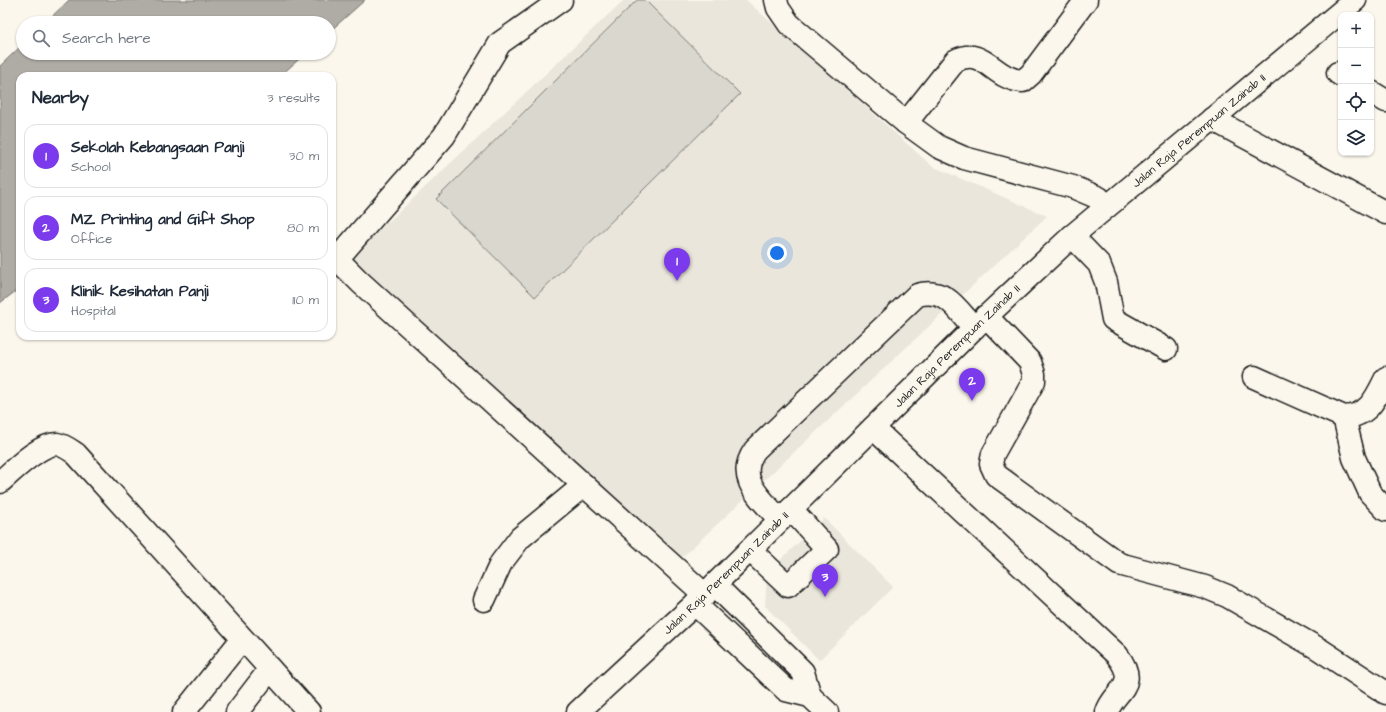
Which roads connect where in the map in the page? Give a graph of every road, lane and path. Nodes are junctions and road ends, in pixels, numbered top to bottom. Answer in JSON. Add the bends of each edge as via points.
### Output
{"nodes":[{"id":1,"x":561,"y":0,"type":"edge"},
{"id":2,"x":776,"y":0,"type":"edge"},
{"id":3,"x":1086,"y":0,"type":"edge"},
{"id":4,"x":1355,"y":0,"type":"edge"},
{"id":5,"x":1374,"y":94,"type":"edge"},
{"id":6,"x":1386,"y":101,"type":"edge"},
{"id":7,"x":1212,"y":119,"type":"junction"},
{"id":8,"x":906,"y":124,"type":"junction"},
{"id":9,"x":1106,"y":207,"type":"junction"},
{"id":10,"x":1386,"y":213,"type":"edge"},
{"id":11,"x":1072,"y":236,"type":"junction"},
{"id":12,"x":336,"y":255,"type":"edge"},
{"id":13,"x":336,"y":257,"type":"edge"},
{"id":14,"x":980,"y":322,"type":"junction"},
{"id":15,"x":1166,"y":349,"type":"dead end"},
{"id":16,"x":1254,"y":377,"type":"dead end"},
{"id":17,"x":1386,"y":378,"type":"edge"},
{"id":18,"x":1344,"y":418,"type":"junction"},
{"id":19,"x":873,"y":428,"type":"junction"},
{"id":20,"x":0,"y":482,"type":"edge"},
{"id":21,"x":584,"y":485,"type":"junction"},
{"id":22,"x":1386,"y":510,"type":"edge"},
{"id":23,"x":786,"y":514,"type":"junction"},
{"id":24,"x":750,"y":550,"type":"junction"},
{"id":25,"x":705,"y":595,"type":"junction"},
{"id":26,"x":484,"y":600,"type":"dead end"},
{"id":27,"x":242,"y":639,"type":"junction"},
{"id":28,"x":270,"y":669,"type":"junction"},
{"id":29,"x":1386,"y":693,"type":"edge"},
{"id":30,"x":184,"y":712,"type":"edge"},
{"id":31,"x":237,"y":712,"type":"edge"},
{"id":32,"x":309,"y":712,"type":"edge"},
{"id":33,"x":578,"y":712,"type":"edge"},
{"id":34,"x":827,"y":712,"type":"edge"},
{"id":35,"x":1107,"y":712,"type":"edge"}],
"edges":[{"from":1,"to":12,"type":"street","via":[[500,43],[444,136]]},
{"from":2,"to":8,"type":"street","via":[[778,8],[789,24]]},
{"from":3,"to":8,"type":"street","via":[[1023,82],[1012,81],[974,56],[965,56],[955,62]]},
{"from":4,"to":7,"type":"street","name":"Jalan Raja Perempuan Zainab II"},
{"from":5,"to":6,"type":"street"},
{"from":7,"to":9,"type":"street","name":"Jalan Raja Perempuan Zainab II"},
{"from":7,"to":10,"type":"street"},
{"from":8,"to":9,"type":"street","via":[[949,153],[1072,187],[1099,198]]},
{"from":9,"to":11,"type":"street","name":"Jalan Raja Perempuan Zainab II"},
{"from":11,"to":14,"type":"street","name":"Jalan Raja Perempuan Zainab II"},
{"from":11,"to":15,"type":"street","via":[[1099,264],[1112,302],[1113,319]]},
{"from":13,"to":21,"type":"street","via":[[360,282]]},
{"from":14,"to":19,"type":"street","name":"Jalan Raja Perempuan Zainab II"},
{"from":14,"to":23,"type":"street","via":[[944,296],[935,293],[917,295],[756,450],[747,465],[749,482]]},
{"from":14,"to":29,"type":"street","via":[[1030,362],[1034,374],[1034,381],[993,454],[991,464],[996,475],[1119,564],[1205,587],[1227,596],[1319,649]]},
{"from":16,"to":18,"type":"street"},
{"from":17,"to":18,"type":"street","via":[[1368,409],[1353,417]]},
{"from":18,"to":22,"type":"street","via":[[1354,458],[1370,493]]},
{"from":19,"to":23,"type":"street","name":"Jalan Raja Perempuan Zainab II"},
{"from":19,"to":35,"type":"street","via":[[1123,663],[1126,680],[1123,689]]},
{"from":20,"to":27,"type":"street","via":[[40,449],[58,444],[76,454]]},
{"from":21,"to":25,"type":"street"},
{"from":21,"to":26,"type":"street","via":[[520,538],[501,562]]},
{"from":23,"to":24,"type":"street","name":"Jalan Raja Perempuan Zainab II"},
{"from":23,"to":24,"type":"street","via":[[827,549],[788,586]]},
{"from":24,"to":25,"type":"street","name":"Jalan Raja Perempuan Zainab II"},
{"from":25,"to":33,"type":"street","name":"Jalan Raja Perempuan Zainab II"},
{"from":25,"to":34,"type":"street","via":[[803,672],[810,696]]},
{"from":27,"to":28,"type":"street"},
{"from":27,"to":30,"type":"street"},
{"from":28,"to":31,"type":"street"},
{"from":28,"to":32,"type":"street"}]}
